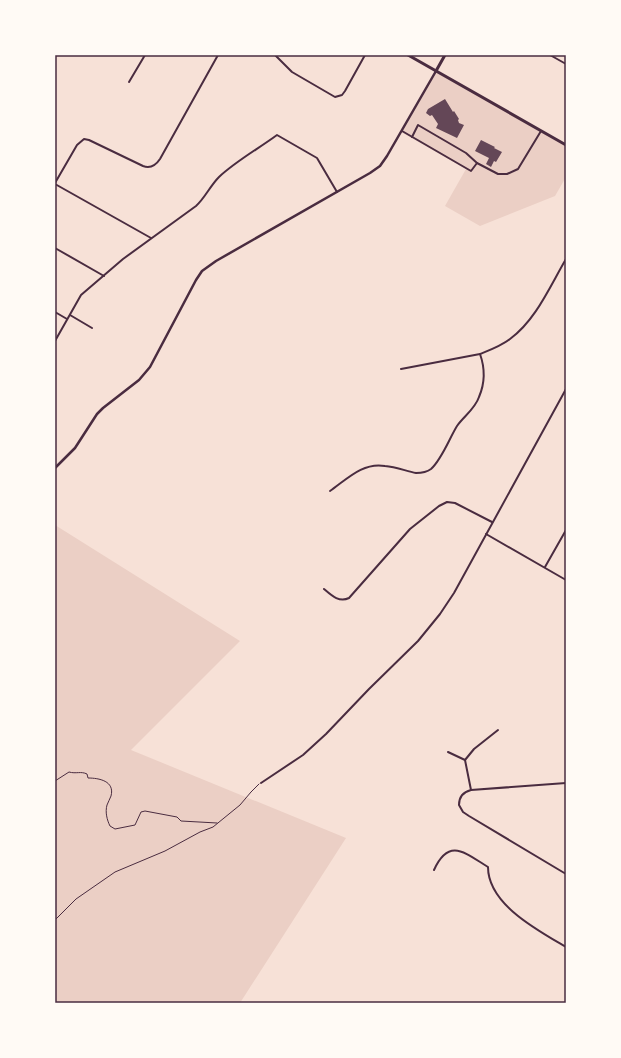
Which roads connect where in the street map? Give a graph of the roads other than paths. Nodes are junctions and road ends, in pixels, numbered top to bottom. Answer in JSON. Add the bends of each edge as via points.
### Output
{"nodes":[{"id":1,"x":145,"y":55,"type":"edge"},
{"id":2,"x":218,"y":55,"type":"edge"},
{"id":3,"x":275,"y":55,"type":"edge"},
{"id":4,"x":365,"y":55,"type":"edge"},
{"id":5,"x":408,"y":55,"type":"edge"},
{"id":6,"x":445,"y":55,"type":"edge"},
{"id":7,"x":550,"y":55,"type":"edge"},
{"id":8,"x":566,"y":64,"type":"edge"},
{"id":9,"x":436,"y":71,"type":"junction"},
{"id":10,"x":129,"y":82,"type":"dead end"},
{"id":11,"x":402,"y":131,"type":"junction"},
{"id":12,"x":541,"y":131,"type":"junction"},
{"id":13,"x":412,"y":137,"type":"junction"},
{"id":14,"x":566,"y":145,"type":"edge"},
{"id":15,"x":477,"y":163,"type":"junction"},
{"id":16,"x":55,"y":184,"type":"edge"},
{"id":17,"x":337,"y":192,"type":"junction"},
{"id":18,"x":151,"y":238,"type":"junction"},
{"id":19,"x":55,"y":248,"type":"edge"},
{"id":20,"x":566,"y":259,"type":"edge"},
{"id":21,"x":104,"y":276,"type":"junction"},
{"id":22,"x":55,"y":312,"type":"edge"},
{"id":23,"x":70,"y":315,"type":"junction"},
{"id":24,"x":68,"y":319,"type":"junction"},
{"id":25,"x":92,"y":328,"type":"dead end"},
{"id":26,"x":55,"y":341,"type":"edge"},
{"id":27,"x":480,"y":354,"type":"junction"},
{"id":28,"x":401,"y":369,"type":"dead end"},
{"id":29,"x":566,"y":389,"type":"edge"},
{"id":30,"x":55,"y":468,"type":"edge"},
{"id":31,"x":330,"y":492,"type":"dead end"},
{"id":32,"x":492,"y":522,"type":"junction"},
{"id":33,"x":566,"y":530,"type":"edge"},
{"id":34,"x":485,"y":534,"type":"junction"},
{"id":35,"x":544,"y":568,"type":"junction"},
{"id":36,"x":566,"y":580,"type":"edge"},
{"id":37,"x":324,"y":589,"type":"dead end"},
{"id":38,"x":498,"y":730,"type":"dead end"},
{"id":39,"x":448,"y":752,"type":"dead end"},
{"id":40,"x":465,"y":760,"type":"junction"},
{"id":41,"x":261,"y":783,"type":"road end"},
{"id":42,"x":566,"y":783,"type":"edge"},
{"id":43,"x":471,"y":790,"type":"junction"},
{"id":44,"x":434,"y":870,"type":"dead end"},
{"id":45,"x":566,"y":874,"type":"edge"},
{"id":46,"x":566,"y":947,"type":"edge"}],
"edges":[{"from":1,"to":10,"type":"street"},
{"from":2,"to":16,"type":"street","via":[[154,166],[143,166],[86,139],[77,145]]},
{"from":3,"to":4,"type":"street","via":[[292,72],[336,97],[345,91]]},
{"from":5,"to":9,"type":"main road"},
{"from":6,"to":9,"type":"main road"},
{"from":7,"to":8,"type":"street"},
{"from":9,"to":11,"type":"street"},
{"from":9,"to":12,"type":"main road"},
{"from":11,"to":13,"type":"street"},
{"from":11,"to":17,"type":"street","via":[[380,166]]},
{"from":12,"to":14,"type":"main road"},
{"from":12,"to":15,"type":"street","via":[[518,169],[507,174],[498,174]]},
{"from":13,"to":15,"type":"street","via":[[471,172]]},
{"from":13,"to":15,"type":"street","via":[[418,125],[466,153]]},
{"from":16,"to":18,"type":"street"},
{"from":17,"to":18,"type":"street","via":[[317,158],[277,135],[224,173],[196,206]]},
{"from":17,"to":30,"type":"street","via":[[202,271],[150,367],[140,380],[97,414],[75,448]]},
{"from":18,"to":21,"type":"street"},
{"from":19,"to":21,"type":"street"},
{"from":20,"to":27,"type":"street","via":[[526,325],[503,344]]},
{"from":21,"to":23,"type":"street","via":[[81,295]]},
{"from":22,"to":24,"type":"street"},
{"from":23,"to":24,"type":"street"},
{"from":23,"to":25,"type":"street"},
{"from":24,"to":26,"type":"street"},
{"from":27,"to":28,"type":"street"},
{"from":27,"to":31,"type":"street","via":[[484,377],[477,403],[458,426],[430,470],[416,473],[385,466],[367,467],[356,472]]},
{"from":29,"to":32,"type":"street"},
{"from":32,"to":34,"type":"street"},
{"from":32,"to":37,"type":"street","via":[[455,503],[443,504],[410,529],[349,598],[338,599]]},
{"from":33,"to":35,"type":"street"},
{"from":34,"to":35,"type":"street"},
{"from":34,"to":41,"type":"street","via":[[447,603],[418,641],[309,750]]},
{"from":35,"to":36,"type":"street"},
{"from":38,"to":40,"type":"street","via":[[474,749]]},
{"from":39,"to":40,"type":"street"},
{"from":40,"to":43,"type":"street"},
{"from":42,"to":43,"type":"street"},
{"from":43,"to":45,"type":"street","via":[[463,794],[459,801],[463,812]]},
{"from":44,"to":46,"type":"street","via":[[438,861],[450,851],[464,852],[488,867],[493,886],[515,914]]}]}
